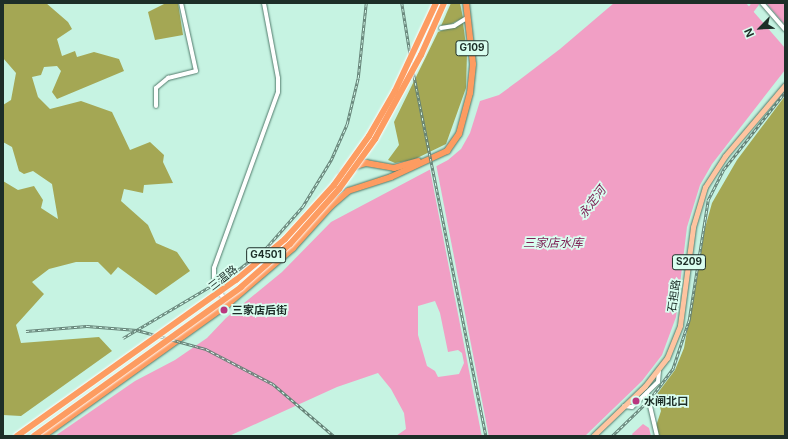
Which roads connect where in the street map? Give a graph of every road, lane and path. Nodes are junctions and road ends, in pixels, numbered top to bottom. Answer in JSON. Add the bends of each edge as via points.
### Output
{"nodes":[{"id":1,"x":181,"y":3,"type":"edge"},
{"id":2,"x":264,"y":3,"type":"edge"},
{"id":3,"x":436,"y":3,"type":"edge"},
{"id":4,"x":444,"y":3,"type":"edge"},
{"id":5,"x":466,"y":3,"type":"edge"},
{"id":6,"x":762,"y":3,"type":"edge"},
{"id":7,"x":467,"y":18,"type":"junction"},
{"id":8,"x":441,"y":28,"type":"dead end"},
{"id":9,"x":785,"y":29,"type":"edge"},
{"id":10,"x":785,"y":85,"type":"edge"},
{"id":11,"x":470,"y":93,"type":"junction"},
{"id":12,"x":156,"y":106,"type":"dead end"},
{"id":13,"x":334,"y":185,"type":"junction"},
{"id":14,"x":262,"y":259,"type":"junction"},
{"id":15,"x":220,"y":293,"type":"junction"},
{"id":16,"x":228,"y":304,"type":"junction"},
{"id":17,"x":659,"y":371,"type":"junction"},
{"id":18,"x":79,"y":393,"type":"junction"},
{"id":19,"x":647,"y":393,"type":"junction"},
{"id":20,"x":624,"y":406,"type":"junction"},
{"id":21,"x":17,"y":436,"type":"edge"},
{"id":22,"x":34,"y":436,"type":"edge"},
{"id":23,"x":43,"y":436,"type":"edge"},
{"id":24,"x":593,"y":436,"type":"edge"},
{"id":25,"x":656,"y":436,"type":"edge"}],
"edges":[{"from":1,"to":12,"type":"street","via":[[196,71],[168,78],[156,88]]},
{"from":2,"to":15,"type":"street","via":[[278,78],[278,92],[214,268],[213,280]]},
{"from":3,"to":13,"type":"highway","bridge":true,"via":[[395,91],[369,136]]},
{"from":4,"to":22,"type":"highway","number":"G4501","bridge":true,"via":[[421,55],[375,139],[339,189],[290,244],[241,287]]},
{"from":5,"to":7,"type":"highway","name":"三温路","number":"G109"},
{"from":6,"to":9,"type":"street"},
{"from":7,"to":8,"type":"street","via":[[454,26]]},
{"from":7,"to":11,"type":"highway","name":"三温路","number":"G109","via":[[473,64]]},
{"from":10,"to":17,"type":"main road","name":"石担路","number":"S209","via":[[725,156],[705,187],[693,227],[680,325],[676,341]]},
{"from":11,"to":13,"type":"highway","name":"三温路","number":"G109","via":[[456,132],[446,148],[405,166],[394,168],[366,163],[353,167]]},
{"from":11,"to":16,"type":"highway","name":"三温路","number":"G109","via":[[459,134],[447,151],[391,177],[348,191],[293,248]]},
{"from":13,"to":14,"type":"highway","name":"三温路","number":"G109","via":[[285,239]]},
{"from":14,"to":15,"type":"highway","name":"三温路","number":"G109"},
{"from":14,"to":18,"type":"highway","number":"G4501","bridge":true},
{"from":15,"to":16,"type":"street"},
{"from":15,"to":18,"type":"highway","name":"三温路","number":"G109"},
{"from":16,"to":23,"type":"highway","name":"三温路","number":"G109"},
{"from":17,"to":19,"type":"street","via":[[658,382]]},
{"from":17,"to":20,"type":"main road","name":"石担路","number":"S209"},
{"from":18,"to":21,"type":"highway","name":"三温路","number":"G109"},
{"from":19,"to":20,"type":"street","via":[[632,407]]},
{"from":19,"to":25,"type":"street"},
{"from":20,"to":24,"type":"main road","name":"石担路","number":"S209"}]}
